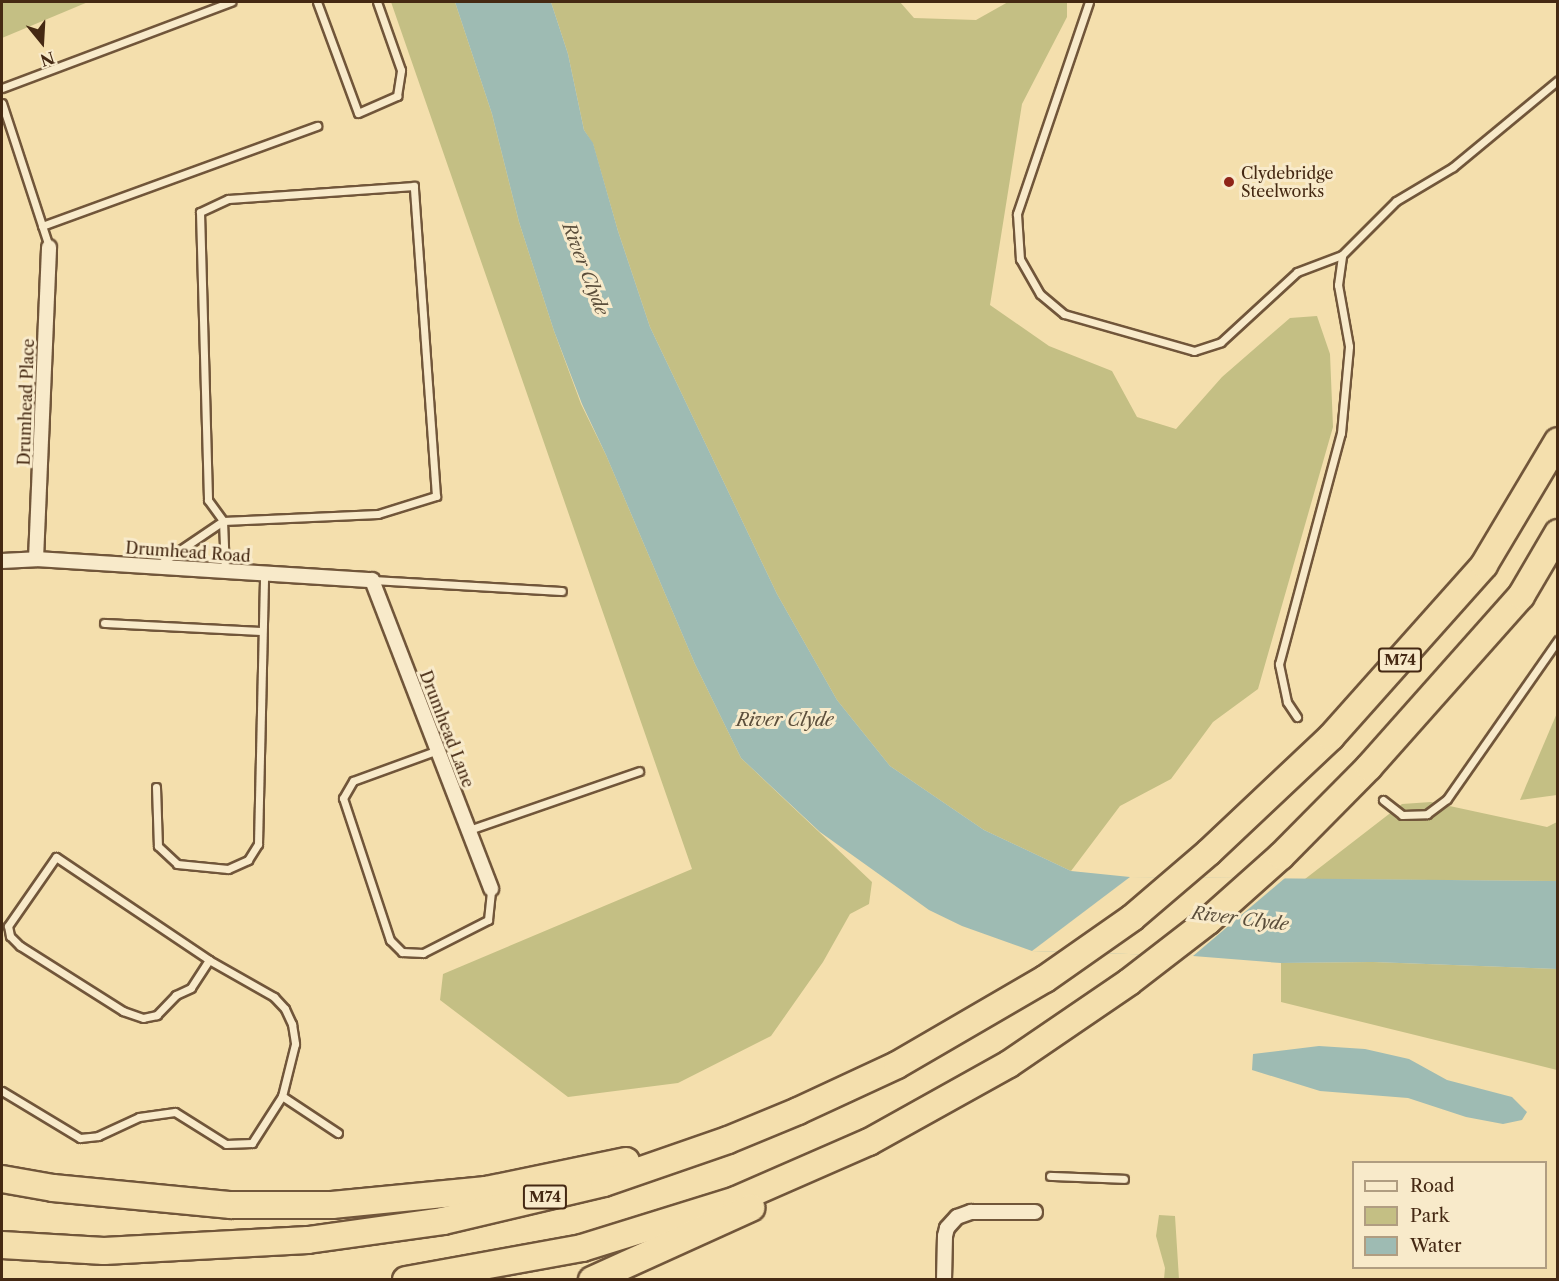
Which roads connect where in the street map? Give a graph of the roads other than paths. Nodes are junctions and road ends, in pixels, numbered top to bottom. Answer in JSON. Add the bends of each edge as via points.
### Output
{"nodes":[{"id":1,"x":231,"y":2,"type":"edge"},
{"id":2,"x":317,"y":2,"type":"edge"},
{"id":3,"x":377,"y":2,"type":"edge"},
{"id":4,"x":1089,"y":2,"type":"edge"},
{"id":5,"x":1557,"y":80,"type":"edge"},
{"id":6,"x":2,"y":88,"type":"edge"},
{"id":7,"x":2,"y":103,"type":"edge"},
{"id":8,"x":317,"y":126,"type":"dead end"},
{"id":9,"x":42,"y":226,"type":"junction"},
{"id":10,"x":49,"y":247,"type":"joint"},
{"id":11,"x":1342,"y":255,"type":"junction"},
{"id":12,"x":1557,"y":441,"type":"edge"},
{"id":13,"x":223,"y":521,"type":"junction"},
{"id":14,"x":1557,"y":533,"type":"edge"},
{"id":15,"x":36,"y":559,"type":"junction"},
{"id":16,"x":2,"y":561,"type":"edge"},
{"id":17,"x":156,"y":566,"type":"junction"},
{"id":18,"x":225,"y":571,"type":"junction"},
{"id":19,"x":264,"y":573,"type":"junction"},
{"id":20,"x":372,"y":580,"type":"junction"},
{"id":21,"x":562,"y":591,"type":"dead end"},
{"id":22,"x":104,"y":623,"type":"dead end"},
{"id":23,"x":262,"y":631,"type":"junction"},
{"id":24,"x":1557,"y":640,"type":"edge"},
{"id":25,"x":1297,"y":717,"type":"dead end"},
{"id":26,"x":438,"y":750,"type":"junction"},
{"id":27,"x":639,"y":771,"type":"dead end"},
{"id":28,"x":156,"y":787,"type":"dead end"},
{"id":29,"x":1383,"y":800,"type":"dead end"},
{"id":30,"x":469,"y":830,"type":"junction"},
{"id":31,"x":491,"y":889,"type":"joint"},
{"id":32,"x":5,"y":924,"type":"edge"},
{"id":33,"x":209,"y":960,"type":"junction"},
{"id":34,"x":2,"y":1091,"type":"edge"},
{"id":35,"x":282,"y":1096,"type":"junction"},
{"id":36,"x":338,"y":1133,"type":"dead end"},
{"id":37,"x":728,"y":1140,"type":"junction"},
{"id":38,"x":869,"y":1142,"type":"junction"},
{"id":39,"x":1050,"y":1176,"type":"dead end"},
{"id":40,"x":2,"y":1179,"type":"edge"},
{"id":41,"x":1124,"y":1179,"type":"dead end"},
{"id":42,"x":1035,"y":1212,"type":"dead end"},
{"id":43,"x":2,"y":1245,"type":"edge"},
{"id":44,"x":406,"y":1280,"type":"edge"},
{"id":45,"x":592,"y":1280,"type":"edge"},
{"id":46,"x":944,"y":1280,"type":"edge"}],
"edges":[{"from":1,"to":6,"type":"lane"},
{"from":2,"to":3,"type":"lane","via":[[358,113],[397,96],[401,70]]},
{"from":4,"to":11,"type":"lane","via":[[1017,214],[1020,258],[1040,294],[1064,314],[1194,351],[1221,342],[1297,272]]},
{"from":5,"to":11,"type":"lane","via":[[1453,166],[1396,201]]},
{"from":7,"to":9,"type":"lane"},
{"from":8,"to":9,"type":"lane"},
{"from":9,"to":10,"type":"lane"},
{"from":10,"to":15,"type":"street","name":"Drumhead Place"},
{"from":11,"to":25,"type":"lane","via":[[1338,285],[1349,346],[1341,433],[1279,664],[1287,702]]},
{"from":12,"to":37,"type":"highway","number":"M74","via":[[1484,565],[1331,737],[1132,918],[1045,979],[897,1065]]},
{"from":13,"to":13,"type":"lane","via":[[378,514],[436,496],[414,186],[228,199],[200,212],[208,500]]},
{"from":13,"to":17,"type":"lane"},
{"from":13,"to":18,"type":"lane"},
{"from":14,"to":38,"type":"highway","number":"M74","via":[[1521,596],[1370,767],[1281,856],[1208,921],[1129,982],[1009,1064]]},
{"from":15,"to":16,"type":"street","name":"Drumhead Road"},
{"from":15,"to":17,"type":"street","name":"Drumhead Road"},
{"from":17,"to":18,"type":"street","name":"Drumhead Road"},
{"from":18,"to":19,"type":"street","name":"Drumhead Road"},
{"from":19,"to":20,"type":"street","name":"Drumhead Road"},
{"from":19,"to":23,"type":"lane"},
{"from":20,"to":21,"type":"lane"},
{"from":20,"to":26,"type":"street","name":"Drumhead Lane"},
{"from":22,"to":23,"type":"lane"},
{"from":23,"to":28,"type":"lane","via":[[258,844],[248,860],[228,869],[177,864],[158,846]]},
{"from":24,"to":29,"type":"lane","via":[[1447,799],[1427,814],[1402,815]]},
{"from":26,"to":30,"type":"street","name":"Drumhead Lane"},
{"from":26,"to":31,"type":"lane","via":[[353,781],[343,798],[390,939],[402,952],[423,953],[488,920]]},
{"from":27,"to":30,"type":"lane"},
{"from":30,"to":31,"type":"street","name":"Drumhead Lane"},
{"from":32,"to":33,"type":"lane","via":[[20,946],[123,1011],[143,1018],[157,1015],[177,995],[191,988]]},
{"from":32,"to":33,"type":"lane","via":[[56,856]]},
{"from":33,"to":35,"type":"lane","via":[[274,997],[285,1009],[295,1044]]},
{"from":34,"to":35,"type":"lane","via":[[80,1138],[98,1136],[139,1118],[175,1112],[226,1144],[252,1143]]},
{"from":35,"to":36,"type":"lane"},
{"from":37,"to":40,"type":"highway","number":"M74","via":[[486,1190],[332,1205],[231,1206]]},
{"from":37,"to":43,"type":"highway","number":"M74","via":[[604,1183],[443,1221],[370,1232],[308,1240],[104,1251]]},
{"from":38,"to":44,"type":"highway","number":"M74","via":[[736,1200],[582,1248]]},
{"from":38,"to":45,"type":"highway","number":"M74","via":[[732,1218]]},
{"from":39,"to":41,"type":"lane"},
{"from":42,"to":46,"type":"street","via":[[971,1212],[957,1216],[945,1236]]}]}
